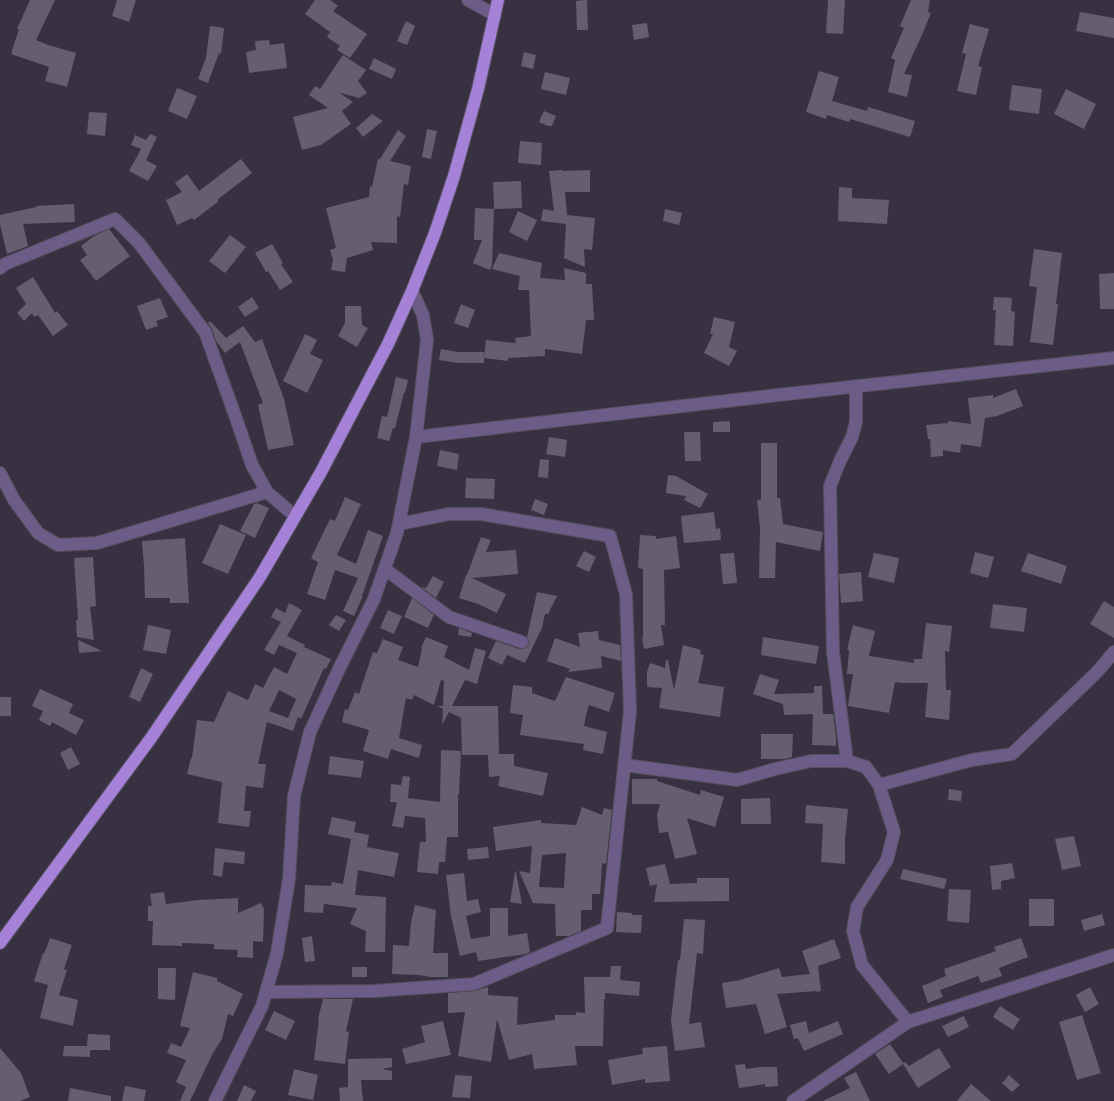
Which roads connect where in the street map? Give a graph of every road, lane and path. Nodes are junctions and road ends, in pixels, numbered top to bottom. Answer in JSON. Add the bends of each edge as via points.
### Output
{"nodes":[{"id":1,"x":468,"y":0,"type":"edge"},
{"id":2,"x":498,"y":0,"type":"edge"},
{"id":3,"x":495,"y":15,"type":"junction"},
{"id":4,"x":0,"y":268,"type":"edge"},
{"id":5,"x":412,"y":291,"type":"junction"},
{"id":6,"x":1114,"y":358,"type":"edge"},
{"id":7,"x":856,"y":386,"type":"junction"},
{"id":8,"x":416,"y":437,"type":"junction"},
{"id":9,"x":0,"y":473,"type":"edge"},
{"id":10,"x":267,"y":492,"type":"junction"},
{"id":11,"x":295,"y":516,"type":"junction"},
{"id":12,"x":399,"y":524,"type":"junction"},
{"id":13,"x":385,"y":569,"type":"junction"},
{"id":14,"x":522,"y":642,"type":"dead end"},
{"id":15,"x":1114,"y":652,"type":"edge"},
{"id":16,"x":847,"y":761,"type":"junction"},
{"id":17,"x":625,"y":765,"type":"junction"},
{"id":18,"x":878,"y":785,"type":"junction"},
{"id":19,"x":0,"y":943,"type":"edge"},
{"id":20,"x":1114,"y":955,"type":"edge"},
{"id":21,"x":266,"y":992,"type":"junction"},
{"id":22,"x":908,"y":1022,"type":"junction"},
{"id":23,"x":215,"y":1101,"type":"edge"},
{"id":24,"x":792,"y":1101,"type":"edge"}],
"edges":[{"from":1,"to":3,"type":"street"},
{"from":2,"to":3,"type":"main road"},
{"from":3,"to":5,"type":"main road","via":[[454,176]]},
{"from":4,"to":10,"type":"street","via":[[115,219],[139,243],[205,332],[252,465]]},
{"from":5,"to":8,"type":"street","via":[[423,315],[427,340]]},
{"from":5,"to":11,"type":"main road","via":[[384,351]]},
{"from":6,"to":7,"type":"street"},
{"from":7,"to":8,"type":"street"},
{"from":7,"to":16,"type":"street","via":[[856,422],[830,486],[833,652]]},
{"from":8,"to":12,"type":"street"},
{"from":9,"to":10,"type":"street","via":[[14,500],[38,533],[58,545],[97,543]]},
{"from":10,"to":11,"type":"street"},
{"from":11,"to":19,"type":"main road","via":[[260,577],[151,738]]},
{"from":12,"to":13,"type":"street"},
{"from":12,"to":17,"type":"street","via":[[449,514],[481,514],[610,536],[626,594],[630,711]]},
{"from":13,"to":14,"type":"street","via":[[449,617]]},
{"from":13,"to":21,"type":"street","via":[[374,599],[310,732],[294,796],[289,879],[277,953]]},
{"from":15,"to":18,"type":"street","via":[[1097,672],[1012,754],[972,760]]},
{"from":16,"to":17,"type":"street","via":[[811,761],[737,780]]},
{"from":16,"to":18,"type":"street","via":[[866,767]]},
{"from":17,"to":21,"type":"street","via":[[607,928],[474,984],[374,991]]},
{"from":18,"to":22,"type":"street","via":[[894,832],[888,860],[857,907],[853,931],[862,965]]},
{"from":20,"to":22,"type":"street"},
{"from":21,"to":23,"type":"street","via":[[262,1006]]},
{"from":22,"to":24,"type":"street"}]}
